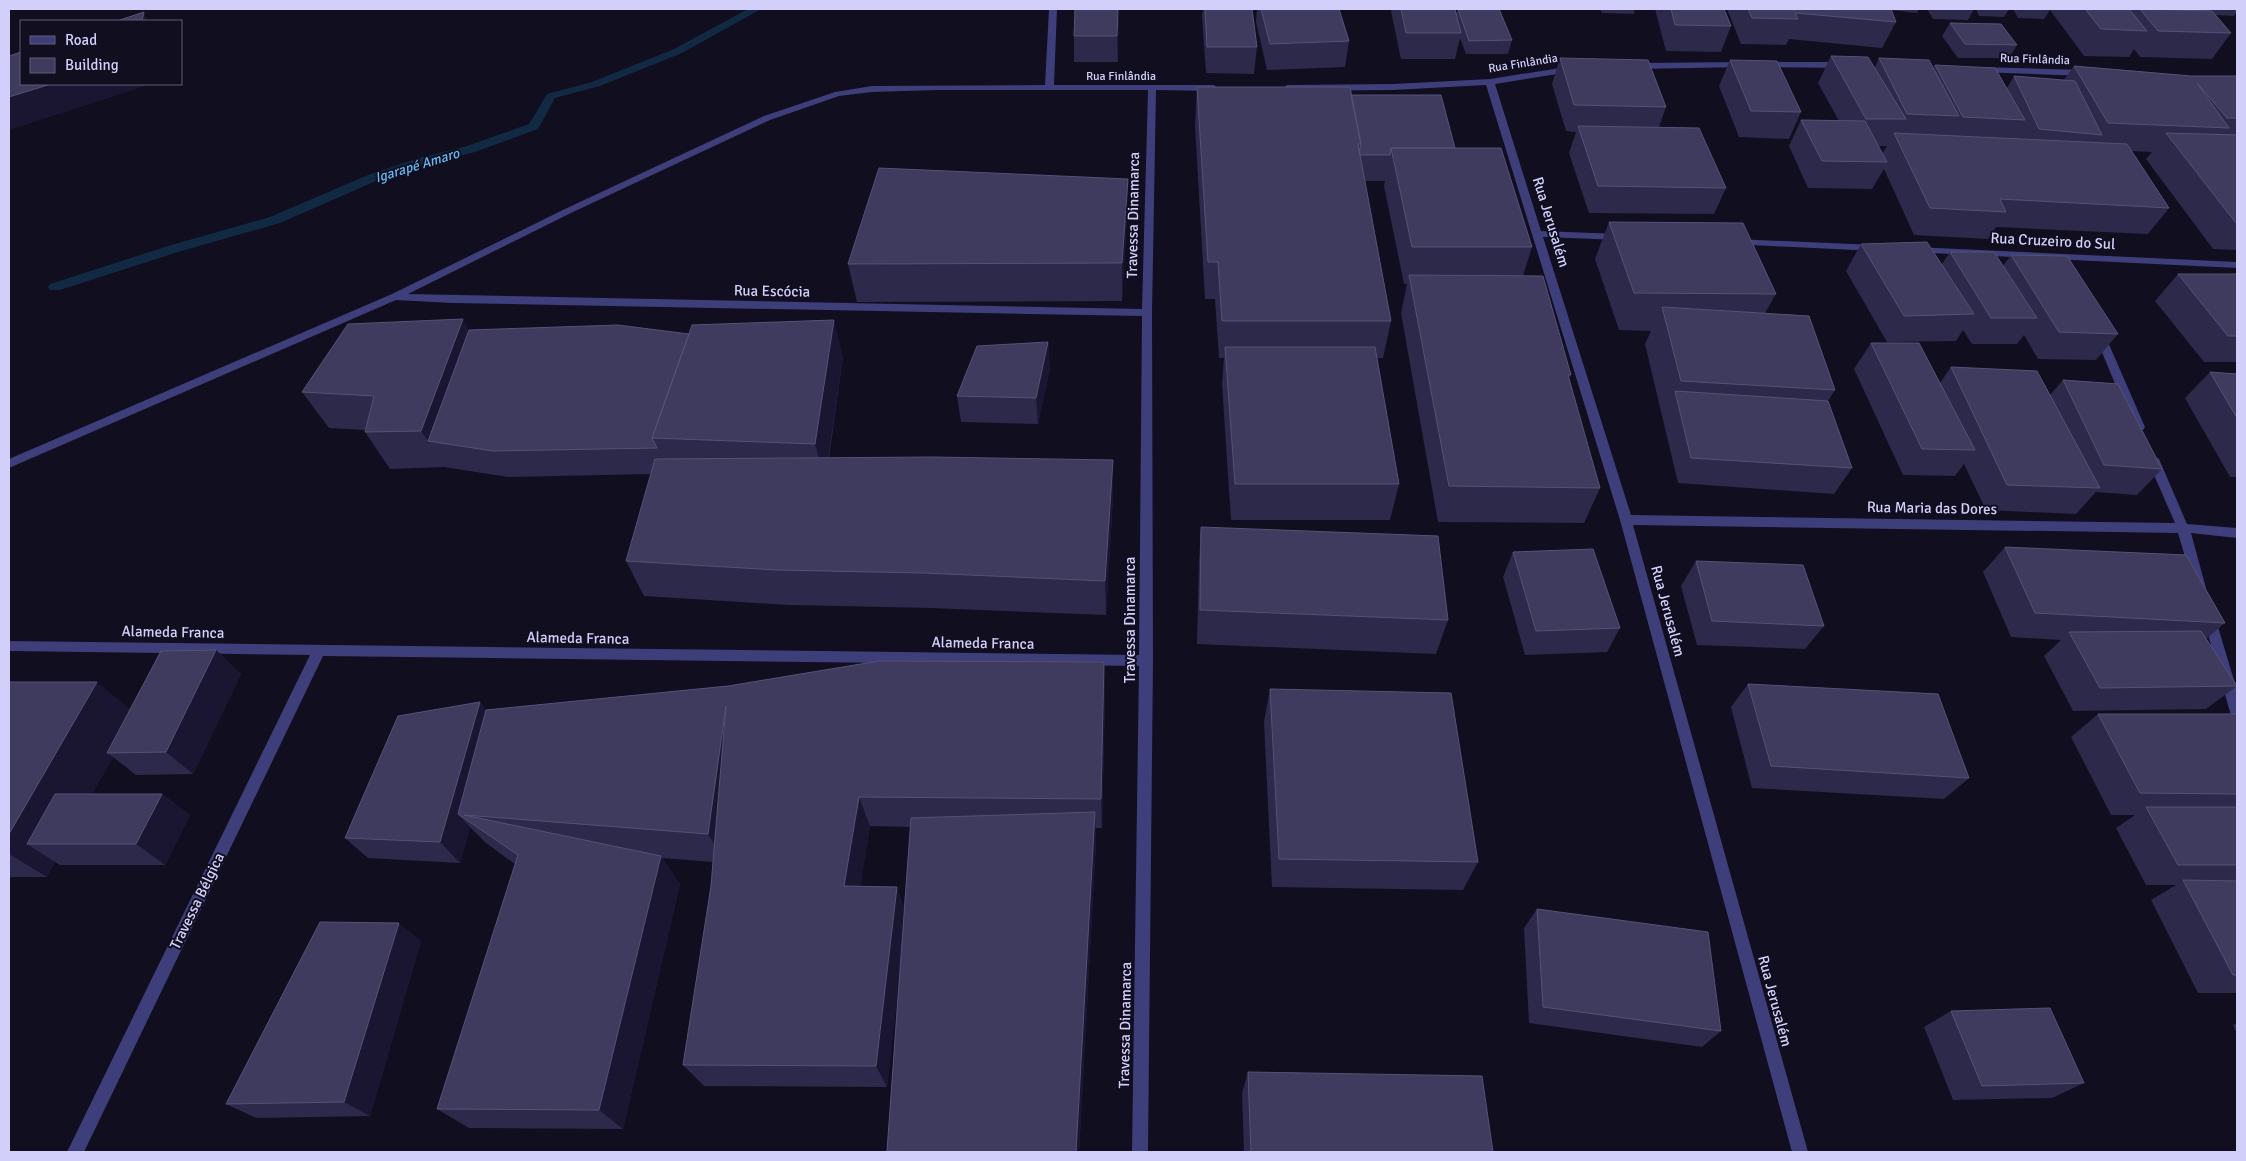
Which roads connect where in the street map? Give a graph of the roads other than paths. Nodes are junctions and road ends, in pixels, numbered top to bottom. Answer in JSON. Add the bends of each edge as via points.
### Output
{"nodes":[{"id":1,"x":1053,"y":9,"type":"edge"},
{"id":2,"x":1848,"y":66,"type":"edge"},
{"id":3,"x":1622,"y":67,"type":"edge"},
{"id":4,"x":1584,"y":68,"type":"edge"},
{"id":5,"x":1975,"y":70,"type":"edge"},
{"id":6,"x":2092,"y":74,"type":"edge"},
{"id":7,"x":1490,"y":82,"type":"junction"},
{"id":8,"x":1049,"y":88,"type":"junction"},
{"id":9,"x":1152,"y":88,"type":"junction"},
{"id":10,"x":1219,"y":88,"type":"edge"},
{"id":11,"x":1277,"y":88,"type":"edge"},
{"id":12,"x":1538,"y":234,"type":"junction"},
{"id":13,"x":1628,"y":238,"type":"edge"},
{"id":14,"x":1727,"y":242,"type":"edge"},
{"id":15,"x":1886,"y":248,"type":"edge"},
{"id":16,"x":1906,"y":249,"type":"edge"},
{"id":17,"x":2237,"y":265,"type":"edge"},
{"id":18,"x":396,"y":296,"type":"junction"},
{"id":19,"x":1147,"y":313,"type":"junction"},
{"id":20,"x":2093,"y":320,"type":"edge"},
{"id":21,"x":9,"y":464,"type":"edge"},
{"id":22,"x":1626,"y":520,"type":"junction"},
{"id":23,"x":2183,"y":528,"type":"junction"},
{"id":24,"x":2237,"y":533,"type":"edge"},
{"id":25,"x":9,"y":646,"type":"edge"},
{"id":26,"x":319,"y":650,"type":"junction"},
{"id":27,"x":1146,"y":661,"type":"junction"},
{"id":28,"x":2237,"y":712,"type":"edge"},
{"id":29,"x":75,"y":1152,"type":"edge"},
{"id":30,"x":1140,"y":1152,"type":"edge"},
{"id":31,"x":1800,"y":1152,"type":"edge"}],
"edges":[{"from":1,"to":8,"type":"street"},
{"from":2,"to":3,"type":"street"},
{"from":4,"to":7,"type":"street","name":"Rua Finlândia"},
{"from":5,"to":6,"type":"street","name":"Rua Finlândia"},
{"from":7,"to":11,"type":"street","name":"Rua Finlândia"},
{"from":7,"to":12,"type":"street","name":"Rua Jerusalém"},
{"from":8,"to":9,"type":"street","name":"Rua Finlândia"},
{"from":8,"to":18,"type":"street","name":"Rua Finlândia","via":[[872,89],[838,94],[768,118]]},
{"from":9,"to":10,"type":"street","name":"Rua Finlândia"},
{"from":9,"to":19,"type":"street","name":"Travessa Dinamarca"},
{"from":12,"to":13,"type":"street"},
{"from":12,"to":22,"type":"street","name":"Rua Jerusalém"},
{"from":14,"to":15,"type":"street"},
{"from":16,"to":17,"type":"street","name":"Rua Cruzeiro do Sul","via":[[2068,261]]},
{"from":18,"to":19,"type":"street","name":"Rua Escócia","via":[[452,300]]},
{"from":18,"to":21,"type":"street","name":"Rua Finlândia"},
{"from":19,"to":27,"type":"street","name":"Travessa Dinamarca"},
{"from":20,"to":23,"type":"street"},
{"from":22,"to":23,"type":"street","name":"Rua Maria das Dores"},
{"from":22,"to":31,"type":"street","name":"Rua Jerusalém"},
{"from":23,"to":24,"type":"street","name":"Rua Maria das Dores"},
{"from":23,"to":28,"type":"street"},
{"from":25,"to":26,"type":"street","name":"Alameda Franca"},
{"from":26,"to":27,"type":"street","name":"Alameda Franca"},
{"from":26,"to":29,"type":"street","name":"Travessa Bélgica"},
{"from":27,"to":30,"type":"street","name":"Travessa Dinamarca"}]}
